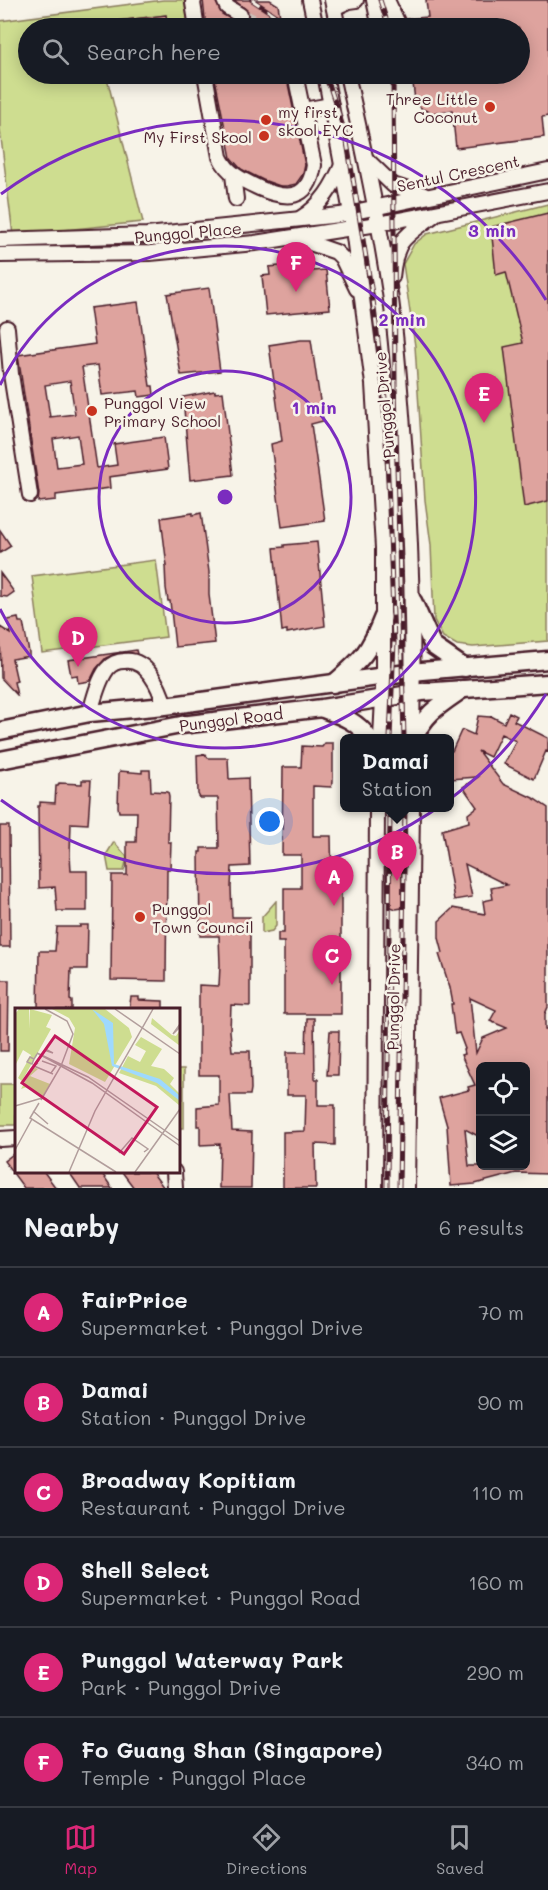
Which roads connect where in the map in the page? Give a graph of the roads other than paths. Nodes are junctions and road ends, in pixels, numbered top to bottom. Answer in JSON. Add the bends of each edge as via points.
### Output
{"nodes":[{"id":1,"x":194,"y":0,"type":"edge"},
{"id":2,"x":224,"y":0,"type":"edge"},
{"id":3,"x":310,"y":0,"type":"edge"},
{"id":4,"x":356,"y":0,"type":"edge"},
{"id":5,"x":374,"y":0,"type":"edge"},
{"id":6,"x":387,"y":0,"type":"edge"},
{"id":7,"x":333,"y":4,"type":"edge"},
{"id":8,"x":240,"y":15,"type":"tunnel mouth"},
{"id":9,"x":195,"y":18,"type":"edge"},
{"id":10,"x":314,"y":18,"type":"edge"},
{"id":11,"x":378,"y":18,"type":"edge"},
{"id":12,"x":395,"y":18,"type":"edge"},
{"id":13,"x":207,"y":84,"type":"edge"},
{"id":14,"x":298,"y":84,"type":"edge"},
{"id":15,"x":327,"y":84,"type":"edge"},
{"id":16,"x":349,"y":84,"type":"edge"},
{"id":17,"x":331,"y":105,"type":"junction"},
{"id":18,"x":303,"y":110,"type":"junction"},
{"id":19,"x":366,"y":159,"type":"junction"},
{"id":20,"x":343,"y":163,"type":"junction"},
{"id":21,"x":548,"y":171,"type":"edge"},
{"id":22,"x":233,"y":175,"type":"junction"},
{"id":23,"x":548,"y":191,"type":"edge"},
{"id":24,"x":428,"y":196,"type":"junction"},
{"id":25,"x":236,"y":200,"type":"dead end"},
{"id":26,"x":375,"y":208,"type":"junction"},
{"id":27,"x":438,"y":212,"type":"junction"},
{"id":28,"x":351,"y":213,"type":"junction"},
{"id":29,"x":299,"y":219,"type":"junction"},
{"id":30,"x":378,"y":224,"type":"junction"},
{"id":31,"x":354,"y":228,"type":"junction"},
{"id":32,"x":294,"y":238,"type":"junction"},
{"id":33,"x":0,"y":240,"type":"edge"},
{"id":34,"x":0,"y":255,"type":"edge"},
{"id":35,"x":390,"y":294,"type":"junction"},
{"id":36,"x":361,"y":296,"type":"junction"},
{"id":37,"x":7,"y":328,"type":"dead end"},
{"id":38,"x":30,"y":495,"type":"dead end"},
{"id":39,"x":413,"y":601,"type":"junction"},
{"id":40,"x":383,"y":617,"type":"junction"},
{"id":41,"x":548,"y":660,"type":"edge"},
{"id":42,"x":465,"y":668,"type":"junction"},
{"id":43,"x":413,"y":673,"type":"junction"},
{"id":44,"x":383,"y":677,"type":"junction"},
{"id":45,"x":548,"y":683,"type":"edge"},
{"id":46,"x":332,"y":684,"type":"junction"},
{"id":47,"x":464,"y":689,"type":"junction"},
{"id":48,"x":413,"y":693,"type":"junction"},
{"id":49,"x":383,"y":698,"type":"junction"},
{"id":50,"x":165,"y":706,"type":"junction"},
{"id":51,"x":322,"y":708,"type":"junction"},
{"id":52,"x":90,"y":713,"type":"junction"},
{"id":53,"x":0,"y":731,"type":"edge"},
{"id":54,"x":366,"y":734,"type":"edge"},
{"id":55,"x":381,"y":734,"type":"edge"},
{"id":56,"x":413,"y":734,"type":"edge"},
{"id":57,"x":415,"y":734,"type":"edge"},
{"id":58,"x":0,"y":760,"type":"edge"},
{"id":59,"x":376,"y":812,"type":"edge"},
{"id":60,"x":412,"y":812,"type":"edge"},
{"id":61,"x":15,"y":1138,"type":"edge"},
{"id":62,"x":0,"y":1139,"type":"edge"},
{"id":63,"x":174,"y":1173,"type":"edge"},
{"id":64,"x":175,"y":1188,"type":"edge"},
{"id":65,"x":375,"y":1188,"type":"edge"},
{"id":66,"x":407,"y":1188,"type":"edge"}],
"edges":[{"from":1,"to":9,"type":"street"},
{"from":2,"to":8,"type":"street","via":[[227,7]]},
{"from":3,"to":10,"type":"street"},
{"from":4,"to":7,"type":"street"},
{"from":5,"to":11,"type":"street"},
{"from":6,"to":12,"type":"street"},
{"from":13,"to":22,"type":"street","via":[[220,157]]},
{"from":14,"to":18,"type":"street"},
{"from":15,"to":17,"type":"street","name":"Punggol Drive"},
{"from":16,"to":19,"type":"street","name":"Punggol Drive"},
{"from":17,"to":18,"type":"street"},
{"from":17,"to":20,"type":"street","name":"Punggol Drive"},
{"from":18,"to":22,"type":"street","via":[[314,165],[309,183],[302,190],[279,197]]},
{"from":19,"to":24,"type":"street","via":[[393,185]]},
{"from":19,"to":26,"type":"street","name":"Punggol Drive"},
{"from":20,"to":28,"type":"street","name":"Punggol Drive"},
{"from":20,"to":29,"type":"street","via":[[328,193],[314,210]]},
{"from":21,"to":24,"type":"street","name":"Sentul Crescent"},
{"from":22,"to":25,"type":"street"},
{"from":23,"to":27,"type":"street","name":"Sentul Crescent"},
{"from":24,"to":26,"type":"street","name":"Sentul Crescent"},
{"from":26,"to":28,"type":"street","name":"Punggol Place"},
{"from":26,"to":30,"type":"street","name":"Punggol Drive"},
{"from":27,"to":30,"type":"street","name":"Sentul Crescent"},
{"from":27,"to":35,"type":"street","via":[[398,246]]},
{"from":28,"to":29,"type":"street","name":"Punggol Place"},
{"from":28,"to":31,"type":"street","name":"Punggol Drive"},
{"from":29,"to":33,"type":"street","name":"Punggol Place","via":[[147,235]]},
{"from":30,"to":31,"type":"street","name":"Punggol Place"},
{"from":30,"to":35,"type":"street","name":"Punggol Drive"},
{"from":31,"to":32,"type":"street","name":"Punggol Place"},
{"from":31,"to":36,"type":"street","name":"Punggol Drive"},
{"from":32,"to":34,"type":"street","name":"Punggol Place","via":[[150,253]]},
{"from":32,"to":36,"type":"street","via":[[336,252]]},
{"from":35,"to":39,"type":"street","name":"Punggol Drive","via":[[407,479]]},
{"from":36,"to":40,"type":"street","name":"Punggol Drive","via":[[373,384]]},
{"from":37,"to":38,"type":"street"},
{"from":39,"to":42,"type":"main road","via":[[433,646]]},
{"from":39,"to":43,"type":"street","name":"Punggol Drive"},
{"from":40,"to":44,"type":"street","name":"Punggol Drive"},
{"from":40,"to":46,"type":"main road","via":[[368,651]]},
{"from":41,"to":42,"type":"main road","name":"Punggol Road"},
{"from":42,"to":43,"type":"main road","name":"Punggol Road"},
{"from":43,"to":44,"type":"main road","name":"Punggol Road"},
{"from":43,"to":48,"type":"street","name":"Punggol Drive"},
{"from":44,"to":46,"type":"main road","name":"Punggol Road"},
{"from":44,"to":49,"type":"street","name":"Punggol Drive"},
{"from":45,"to":47,"type":"main road","name":"Punggol Road"},
{"from":46,"to":50,"type":"main road","name":"Punggol Road"},
{"from":47,"to":48,"type":"main road","name":"Punggol Road"},
{"from":47,"to":57,"type":"main road","via":[[429,714]]},
{"from":48,"to":49,"type":"main road","name":"Punggol Road"},
{"from":48,"to":56,"type":"street","name":"Punggol Drive"},
{"from":49,"to":51,"type":"main road","name":"Punggol Road"},
{"from":49,"to":55,"type":"street","name":"Punggol Drive"},
{"from":50,"to":52,"type":"main road","name":"Punggol Road"},
{"from":50,"to":52,"type":"street","via":[[147,670],[127,660],[106,670]]},
{"from":51,"to":54,"type":"main road","via":[[350,719]]},
{"from":51,"to":58,"type":"main road","name":"Punggol Road","via":[[182,725]]},
{"from":52,"to":53,"type":"main road","name":"Punggol Road"},
{"from":59,"to":65,"type":"street","name":"Punggol Drive"},
{"from":60,"to":66,"type":"street","name":"Punggol Drive"},
{"from":61,"to":62,"type":"street"},
{"from":63,"to":64,"type":"street"}]}
